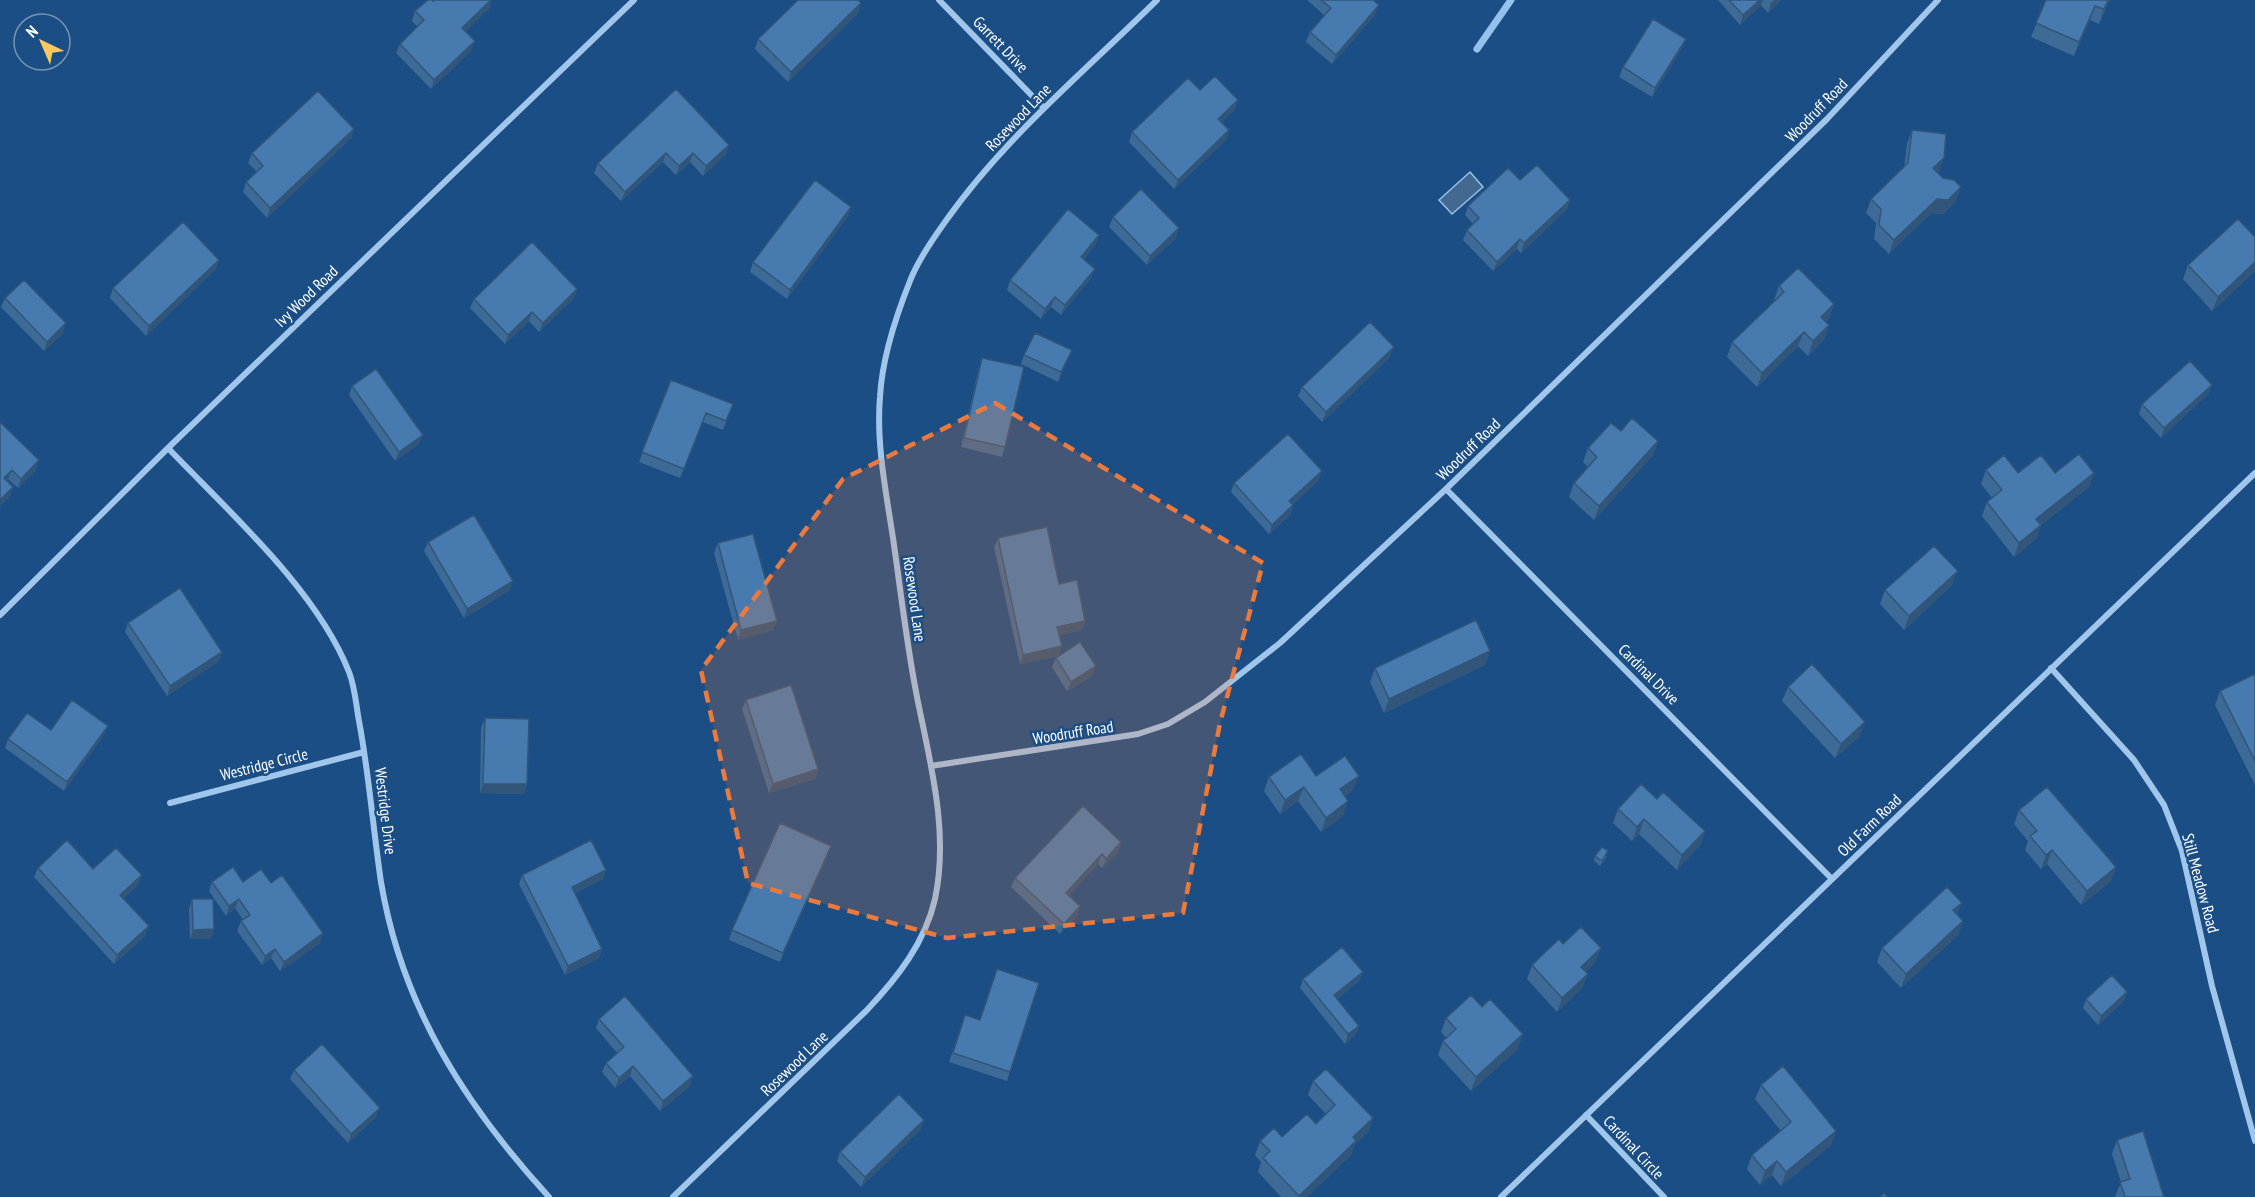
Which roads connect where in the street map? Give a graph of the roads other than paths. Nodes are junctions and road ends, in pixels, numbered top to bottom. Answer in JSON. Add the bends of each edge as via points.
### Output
{"nodes":[{"id":1,"x":634,"y":0,"type":"edge"},
{"id":2,"x":939,"y":0,"type":"edge"},
{"id":3,"x":1157,"y":0,"type":"edge"},
{"id":4,"x":1938,"y":0,"type":"edge"},
{"id":5,"x":1043,"y":107,"type":"junction"},
{"id":6,"x":168,"y":448,"type":"junction"},
{"id":7,"x":2255,"y":473,"type":"edge"},
{"id":8,"x":1446,"y":489,"type":"junction"},
{"id":9,"x":0,"y":615,"type":"edge"},
{"id":10,"x":2051,"y":668,"type":"junction"},
{"id":11,"x":364,"y":752,"type":"junction"},
{"id":12,"x":931,"y":766,"type":"junction"},
{"id":13,"x":170,"y":803,"type":"dead end"},
{"id":14,"x":1832,"y":879,"type":"junction"},
{"id":15,"x":1586,"y":1115,"type":"junction"},
{"id":16,"x":2255,"y":1141,"type":"edge"},
{"id":17,"x":549,"y":1197,"type":"edge"},
{"id":18,"x":673,"y":1197,"type":"edge"},
{"id":19,"x":1501,"y":1197,"type":"edge"},
{"id":20,"x":1664,"y":1197,"type":"edge"}],
"edges":[{"from":1,"to":6,"type":"street","name":"Ivy Wood Road"},
{"from":2,"to":5,"type":"street","name":"Garrett Drive"},
{"from":3,"to":5,"type":"street","name":"Rosewood Lane"},
{"from":4,"to":8,"type":"street","name":"Woodruff Road","via":[[1827,119]]},
{"from":5,"to":12,"type":"street","name":"Rosewood Lane","via":[[965,194],[910,279],[889,346],[879,396],[883,470],[912,670]]},
{"from":6,"to":9,"type":"street","name":"Ivy Wood Road"},
{"from":6,"to":11,"type":"street","name":"Westridge Drive","via":[[322,618],[350,673]]},
{"from":7,"to":10,"type":"street","name":"Old Farm Road"},
{"from":8,"to":12,"type":"street","name":"Woodruff Road","via":[[1280,644],[1204,702],[1167,724],[1083,745]]},
{"from":8,"to":14,"type":"street","name":"Cardinal Drive"},
{"from":10,"to":14,"type":"street","name":"Old Farm Road"},
{"from":10,"to":16,"type":"street","name":"Still Meadow Road","via":[[2134,760],[2164,805],[2182,851],[2212,986]]},
{"from":11,"to":13,"type":"street","name":"Westridge Circle"},
{"from":11,"to":17,"type":"street","name":"Westridge Drive","via":[[382,884],[399,957],[413,992],[444,1061],[468,1098],[505,1148]]},
{"from":12,"to":18,"type":"street","name":"Rosewood Lane","via":[[941,831],[940,870],[925,930],[911,956],[867,1010]]},
{"from":14,"to":15,"type":"street","name":"Old Farm Road"},
{"from":15,"to":19,"type":"street","name":"Old Farm Road"},
{"from":15,"to":20,"type":"street","name":"Cardinal Circle"}]}
